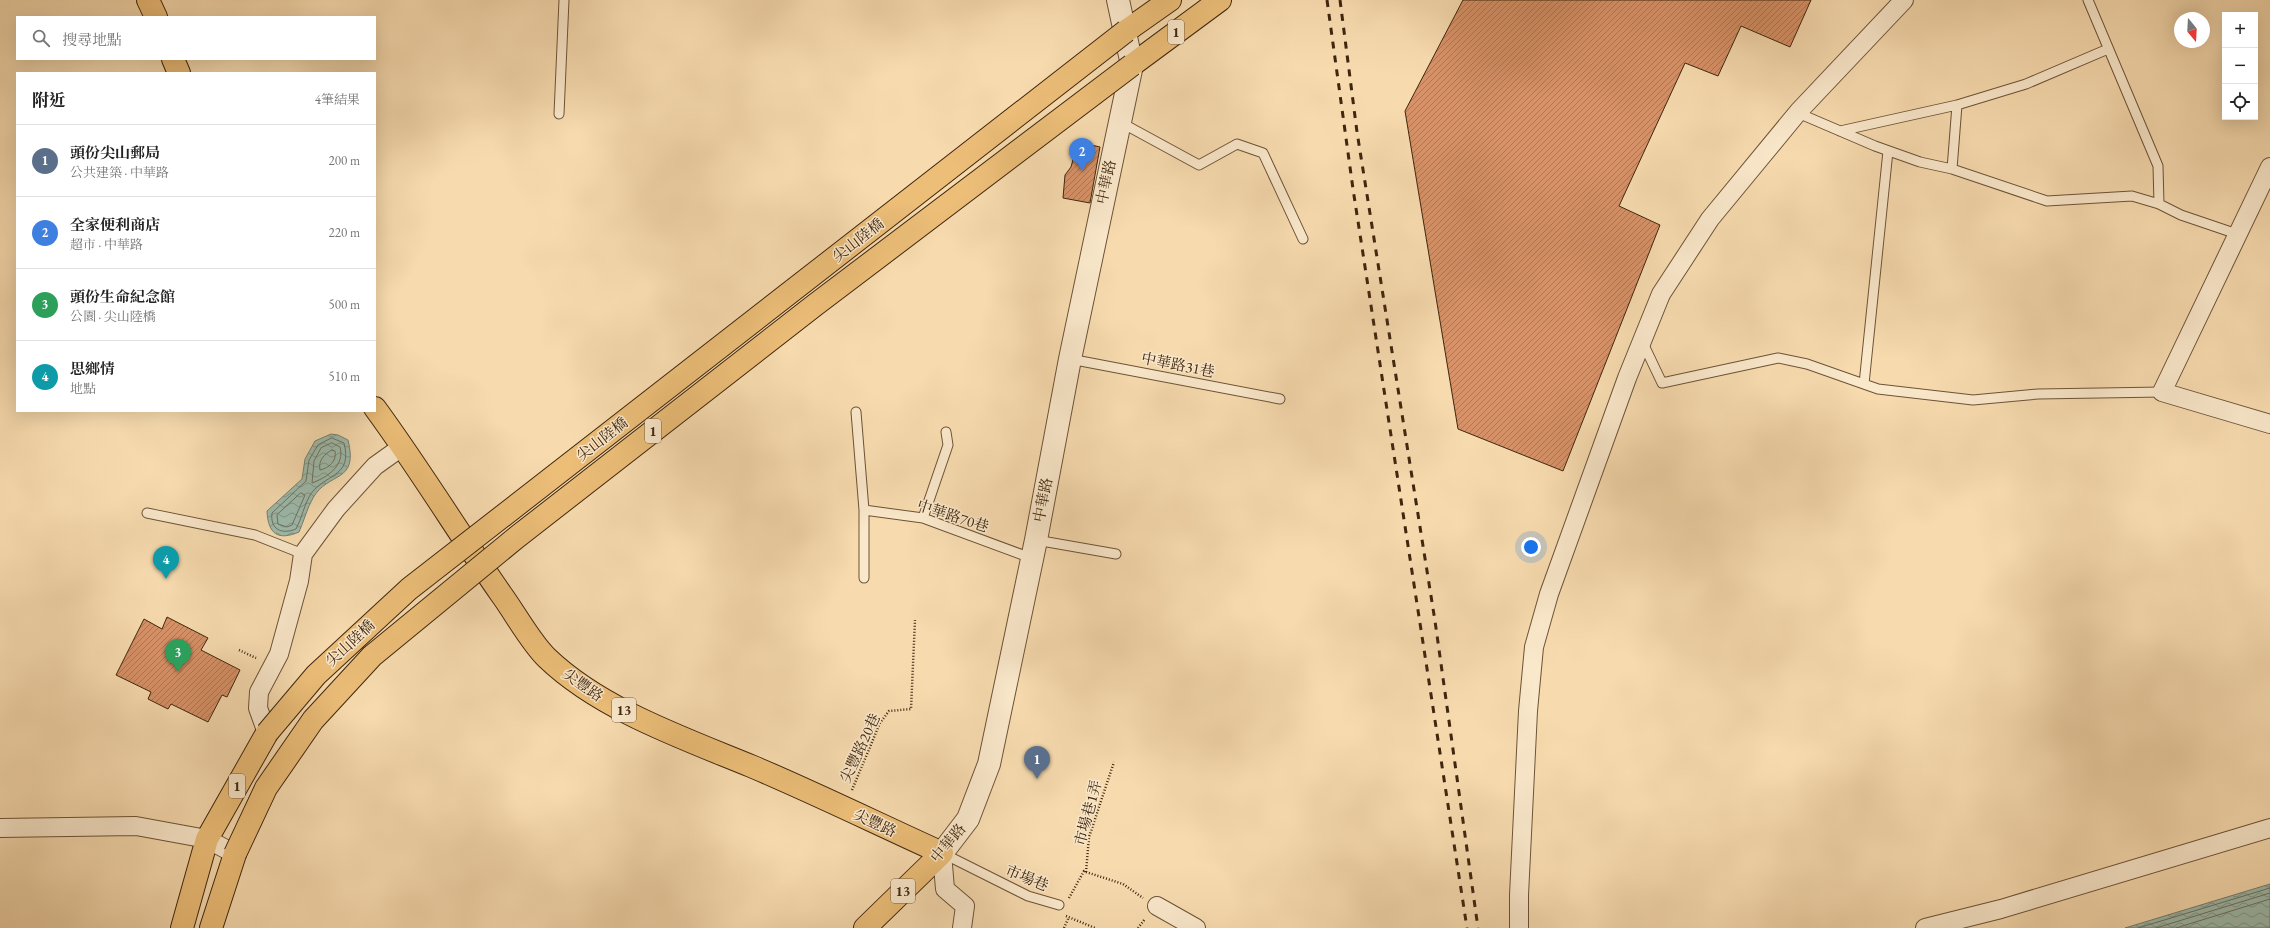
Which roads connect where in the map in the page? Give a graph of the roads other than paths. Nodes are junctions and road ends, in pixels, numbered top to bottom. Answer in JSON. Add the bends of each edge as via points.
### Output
{"nodes":[{"id":1,"x":148,"y":0,"type":"edge"},
{"id":2,"x":564,"y":0,"type":"edge"},
{"id":3,"x":1118,"y":0,"type":"edge"},
{"id":4,"x":1170,"y":0,"type":"edge"},
{"id":5,"x":1220,"y":0,"type":"edge"},
{"id":6,"x":1904,"y":0,"type":"edge"},
{"id":7,"x":2088,"y":0,"type":"edge"},
{"id":8,"x":156,"y":16,"type":"edge"},
{"id":9,"x":1126,"y":31,"type":"junction"},
{"id":10,"x":2108,"y":49,"type":"junction"},
{"id":11,"x":173,"y":60,"type":"edge"},
{"id":12,"x":1132,"y":64,"type":"junction"},
{"id":13,"x":179,"y":72,"type":"edge"},
{"id":14,"x":1957,"y":105,"type":"junction"},
{"id":15,"x":1798,"y":112,"type":"junction"},
{"id":16,"x":559,"y":114,"type":"dead end"},
{"id":17,"x":1119,"y":122,"type":"junction"},
{"id":18,"x":1840,"y":131,"type":"junction"},
{"id":19,"x":1888,"y":151,"type":"junction"},
{"id":20,"x":2270,"y":167,"type":"edge"},
{"id":21,"x":1952,"y":169,"type":"junction"},
{"id":22,"x":2159,"y":204,"type":"junction"},
{"id":23,"x":2238,"y":234,"type":"junction"},
{"id":24,"x":1303,"y":240,"type":"dead end"},
{"id":25,"x":1642,"y":341,"type":"junction"},
{"id":26,"x":1070,"y":359,"type":"junction"},
{"id":27,"x":1864,"y":384,"type":"junction"},
{"id":28,"x":2162,"y":392,"type":"junction"},
{"id":29,"x":1280,"y":399,"type":"dead end"},
{"id":30,"x":376,"y":409,"type":"edge"},
{"id":31,"x":856,"y":412,"type":"dead end"},
{"id":32,"x":2270,"y":424,"type":"edge"},
{"id":33,"x":946,"y":432,"type":"dead end"},
{"id":34,"x":403,"y":446,"type":"junction"},
{"id":35,"x":864,"y":510,"type":"junction"},
{"id":36,"x":147,"y":513,"type":"dead end"},
{"id":37,"x":923,"y":518,"type":"junction"},
{"id":38,"x":1034,"y":549,"type":"junction"},
{"id":39,"x":304,"y":554,"type":"junction"},
{"id":40,"x":1116,"y":554,"type":"dead end"},
{"id":41,"x":864,"y":578,"type":"dead end"},
{"id":42,"x":267,"y":733,"type":"junction"},
{"id":43,"x":0,"y":828,"type":"edge"},
{"id":44,"x":2270,"y":828,"type":"edge"},
{"id":45,"x":207,"y":839,"type":"junction"},
{"id":46,"x":942,"y":853,"type":"junction"},
{"id":47,"x":235,"y":854,"type":"junction"},
{"id":48,"x":1059,"y":905,"type":"road end"},
{"id":49,"x":1157,"y":906,"type":"road end"},
{"id":50,"x":182,"y":928,"type":"edge"},
{"id":51,"x":211,"y":928,"type":"edge"},
{"id":52,"x":865,"y":928,"type":"edge"},
{"id":53,"x":962,"y":928,"type":"edge"},
{"id":54,"x":1196,"y":928,"type":"edge"},
{"id":55,"x":1519,"y":928,"type":"edge"},
{"id":56,"x":1925,"y":928,"type":"edge"}],
"edges":[{"from":1,"to":8,"type":"main road"},
{"from":2,"to":16,"type":"lane"},
{"from":3,"to":9,"type":"street","name":"中華路"},
{"from":4,"to":9,"type":"main road","number":"1"},
{"from":5,"to":12,"type":"main road","number":"1"},
{"from":6,"to":15,"type":"street"},
{"from":7,"to":10,"type":"lane"},
{"from":9,"to":12,"type":"street","name":"中華路"},
{"from":9,"to":42,"type":"main road","name":"尖山陸橋","number":"1","bridge":true,"via":[[408,589],[316,675]]},
{"from":10,"to":14,"type":"lane","via":[[2026,84]]},
{"from":10,"to":22,"type":"lane","via":[[2158,166]]},
{"from":11,"to":13,"type":"main road"},
{"from":12,"to":17,"type":"street","name":"中華路"},
{"from":12,"to":47,"type":"main road","name":"尖山陸橋","number":"1","bridge":true,"via":[[517,537],[372,656],[313,720],[301,737],[266,788]]},
{"from":14,"to":18,"type":"lane"},
{"from":14,"to":21,"type":"lane"},
{"from":15,"to":18,"type":"lane"},
{"from":15,"to":25,"type":"street","via":[[1710,219],[1661,294]]},
{"from":17,"to":24,"type":"lane","via":[[1199,164],[1237,144],[1263,153]]},
{"from":17,"to":26,"type":"street","name":"中華路"},
{"from":18,"to":19,"type":"lane"},
{"from":19,"to":21,"type":"lane"},
{"from":19,"to":27,"type":"lane"},
{"from":20,"to":23,"type":"street"},
{"from":21,"to":22,"type":"lane","via":[[2048,201],[2132,196]]},
{"from":22,"to":23,"type":"lane","via":[[2181,215]]},
{"from":23,"to":28,"type":"street"},
{"from":25,"to":27,"type":"lane","via":[[1662,383],[1778,358],[1807,364]]},
{"from":25,"to":55,"type":"street","via":[[1549,594],[1534,647],[1518,895]]},
{"from":26,"to":29,"type":"lane","name":"中華路31巷"},
{"from":26,"to":38,"type":"street","name":"中華路"},
{"from":27,"to":28,"type":"lane","via":[[1878,389],[1973,400],[2038,394]]},
{"from":28,"to":32,"type":"street"},
{"from":30,"to":34,"type":"main road","name":"尖豐路","number":"13"},
{"from":31,"to":35,"type":"lane"},
{"from":33,"to":37,"type":"lane","via":[[948,445]]},
{"from":34,"to":39,"type":"street","via":[[376,466],[336,510]]},
{"from":34,"to":46,"type":"main road","name":"尖豐路","number":"13","via":[[453,525],[545,657],[580,686],[610,703],[704,747],[752,766]]},
{"from":35,"to":37,"type":"lane","name":"中華路70巷"},
{"from":35,"to":41,"type":"lane"},
{"from":36,"to":39,"type":"lane","via":[[255,535]]},
{"from":37,"to":38,"type":"lane","name":"中華路70巷"},
{"from":38,"to":40,"type":"lane","name":"中華路70巷"},
{"from":38,"to":46,"type":"street","name":"中華路","via":[[989,764],[968,819]]},
{"from":39,"to":42,"type":"street","via":[[279,654],[259,692],[258,708]]},
{"from":42,"to":45,"type":"main road","name":"尖山陸橋","number":"1"},
{"from":43,"to":45,"type":"street","via":[[136,826]]},
{"from":44,"to":56,"type":"street","via":[[2002,909]]},
{"from":45,"to":47,"type":"street"},
{"from":45,"to":50,"type":"main road","number":"1"},
{"from":46,"to":48,"type":"lane","name":"市場巷","via":[[1028,896]]},
{"from":46,"to":52,"type":"main road","name":"中華路","number":"13"},
{"from":46,"to":53,"type":"street","via":[[945,889],[964,906]]},
{"from":47,"to":51,"type":"main road","number":"1"},
{"from":49,"to":54,"type":"street"}]}
